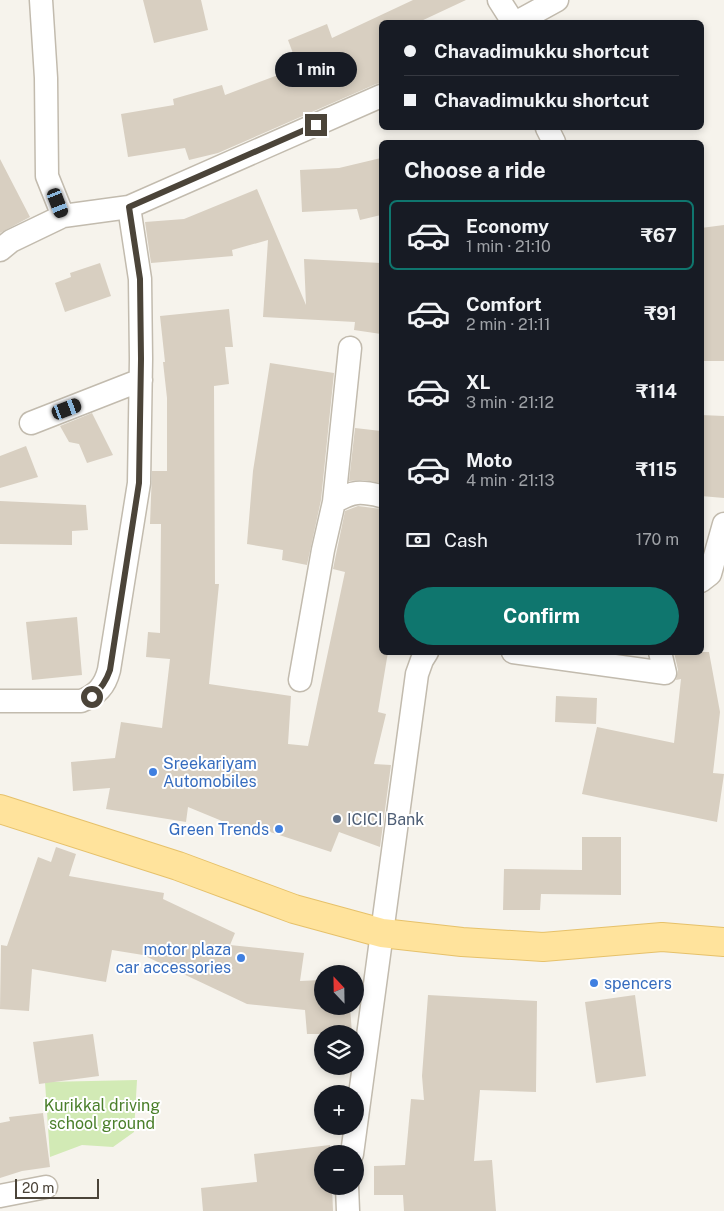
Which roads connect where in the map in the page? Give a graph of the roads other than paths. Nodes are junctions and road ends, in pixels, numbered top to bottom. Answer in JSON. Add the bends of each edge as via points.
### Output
{"nodes":[{"id":1,"x":41,"y":0,"type":"edge"},
{"id":2,"x":500,"y":0,"type":"edge"},
{"id":3,"x":557,"y":0,"type":"edge"},
{"id":4,"x":512,"y":20,"type":"edge"},
{"id":5,"x":521,"y":20,"type":"edge"},
{"id":6,"x":379,"y":97,"type":"edge"},
{"id":7,"x":129,"y":207,"type":"junction"},
{"id":8,"x":63,"y":216,"type":"junction"},
{"id":9,"x":0,"y":250,"type":"edge"},
{"id":10,"x":350,"y":348,"type":"dead end"},
{"id":11,"x":141,"y":380,"type":"junction"},
{"id":12,"x":31,"y":423,"type":"dead end"},
{"id":13,"x":379,"y":496,"type":"edge"},
{"id":14,"x":334,"y":502,"type":"junction"},
{"id":15,"x":724,"y":524,"type":"edge"},
{"id":16,"x":704,"y":579,"type":"edge"},
{"id":17,"x":425,"y":655,"type":"edge"},
{"id":18,"x":542,"y":655,"type":"edge"},
{"id":19,"x":661,"y":655,"type":"edge"},
{"id":20,"x":300,"y":680,"type":"dead end"},
{"id":21,"x":0,"y":701,"type":"edge"},
{"id":22,"x":0,"y":809,"type":"edge"},
{"id":23,"x":382,"y":933,"type":"junction"},
{"id":24,"x":724,"y":942,"type":"edge"},
{"id":25,"x":353,"y":1145,"type":"edge"},
{"id":26,"x":46,"y":1187,"type":"dead end"},
{"id":27,"x":347,"y":1195,"type":"edge"},
{"id":28,"x":0,"y":1196,"type":"edge"},
{"id":29,"x":348,"y":1211,"type":"edge"}],
"edges":[{"from":1,"to":8,"type":"street","via":[[47,176]]},
{"from":2,"to":4,"type":"street"},
{"from":3,"to":5,"type":"street"},
{"from":6,"to":7,"type":"street"},
{"from":7,"to":8,"type":"street"},
{"from":7,"to":11,"type":"street","via":[[140,279]]},
{"from":8,"to":9,"type":"street","via":[[11,241]]},
{"from":10,"to":14,"type":"street"},
{"from":11,"to":12,"type":"street"},
{"from":11,"to":21,"type":"street","via":[[139,483],[107,680],[92,697],[81,701]]},
{"from":13,"to":14,"type":"street","via":[[348,494]]},
{"from":14,"to":20,"type":"street"},
{"from":15,"to":16,"type":"street","via":[[710,574]]},
{"from":17,"to":23,"type":"street","via":[[417,674]]},
{"from":18,"to":19,"type":"street","via":[[665,673]]},
{"from":22,"to":23,"type":"main road","via":[[178,866],[294,909]]},
{"from":23,"to":24,"type":"main road","via":[[542,947],[662,937]]},
{"from":23,"to":25,"type":"street"},
{"from":26,"to":28,"type":"street"},
{"from":27,"to":29,"type":"street"}]}
